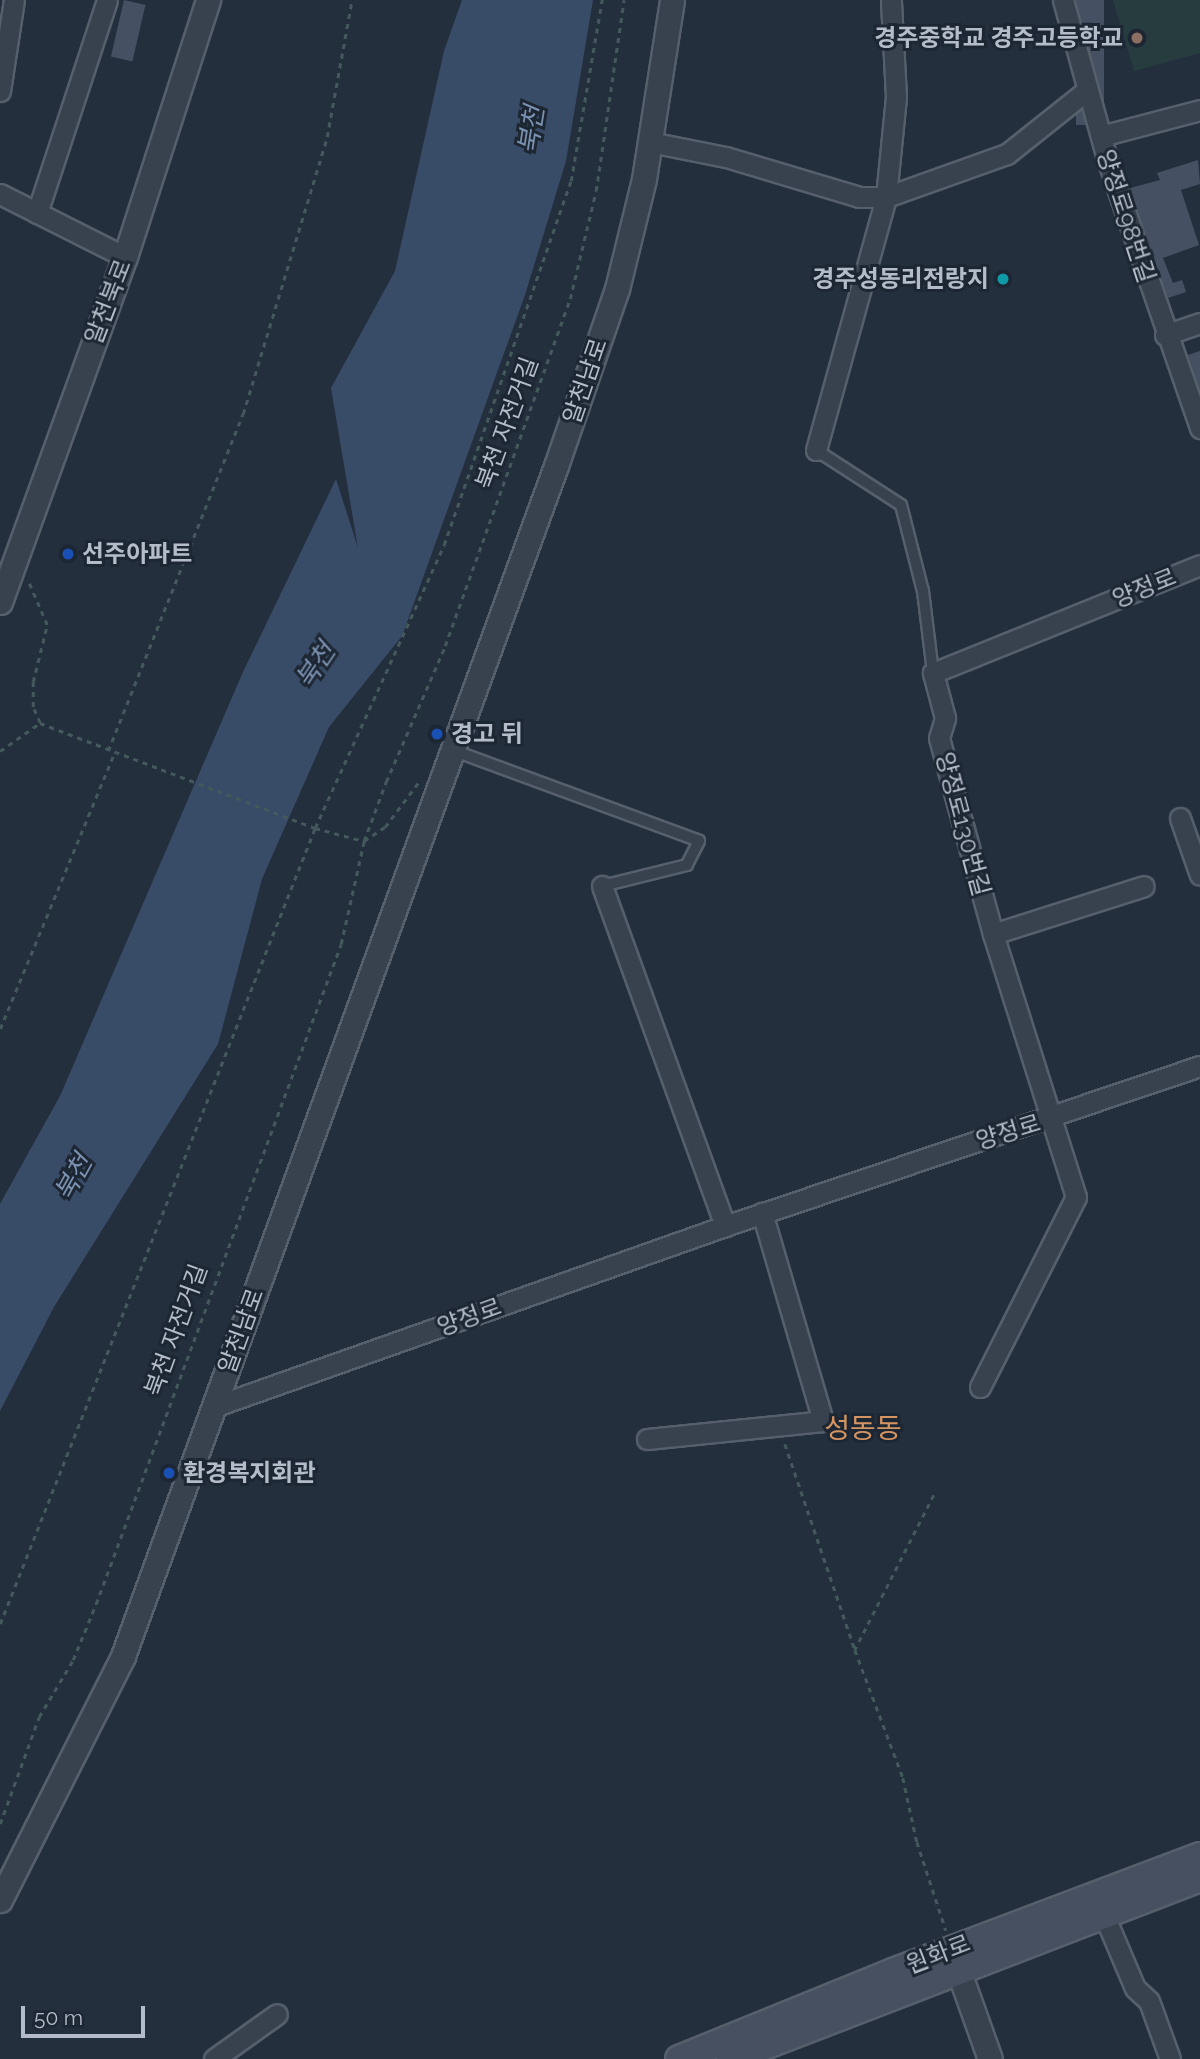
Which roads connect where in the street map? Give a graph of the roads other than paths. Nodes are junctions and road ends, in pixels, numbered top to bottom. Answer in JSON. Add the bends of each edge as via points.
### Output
{"nodes":[{"id":1,"x":15,"y":0,"type":"edge"},
{"id":2,"x":107,"y":0,"type":"edge"},
{"id":3,"x":208,"y":0,"type":"edge"},
{"id":4,"x":672,"y":0,"type":"edge"},
{"id":5,"x":891,"y":0,"type":"edge"},
{"id":6,"x":1063,"y":0,"type":"edge"},
{"id":7,"x":0,"y":91,"type":"edge"},
{"id":8,"x":1086,"y":91,"type":"junction"},
{"id":9,"x":1200,"y":110,"type":"edge"},
{"id":10,"x":1101,"y":136,"type":"junction"},
{"id":11,"x":650,"y":142,"type":"junction"},
{"id":12,"x":0,"y":194,"type":"edge"},
{"id":13,"x":886,"y":197,"type":"junction"},
{"id":14,"x":37,"y":213,"type":"junction"},
{"id":15,"x":125,"y":257,"type":"junction"},
{"id":16,"x":1200,"y":323,"type":"edge"},
{"id":17,"x":1165,"y":335,"type":"junction"},
{"id":18,"x":1200,"y":428,"type":"edge"},
{"id":19,"x":816,"y":450,"type":"joint"},
{"id":20,"x":1200,"y":565,"type":"edge"},
{"id":21,"x":0,"y":602,"type":"edge"},
{"id":22,"x":933,"y":673,"type":"junction"},
{"id":23,"x":455,"y":751,"type":"junction"},
{"id":24,"x":1180,"y":818,"type":"dead end"},
{"id":25,"x":1200,"y":875,"type":"edge"},
{"id":26,"x":602,"y":886,"type":"joint"},
{"id":27,"x":1144,"y":886,"type":"dead end"},
{"id":28,"x":993,"y":934,"type":"junction"},
{"id":29,"x":1200,"y":1066,"type":"edge"},
{"id":30,"x":1052,"y":1118,"type":"junction"},
{"id":31,"x":762,"y":1213,"type":"junction"},
{"id":32,"x":725,"y":1226,"type":"junction"},
{"id":33,"x":980,"y":1387,"type":"dead end"},
{"id":34,"x":213,"y":1408,"type":"junction"},
{"id":35,"x":647,"y":1439,"type":"dead end"},
{"id":36,"x":1200,"y":1856,"type":"edge"},
{"id":37,"x":1200,"y":1878,"type":"edge"},
{"id":38,"x":0,"y":1900,"type":"edge"},
{"id":39,"x":1104,"y":1915,"type":"junction"},
{"id":40,"x":956,"y":1960,"type":"junction"},
{"id":41,"x":276,"y":2014,"type":"dead end"},
{"id":42,"x":214,"y":2059,"type":"edge"},
{"id":43,"x":679,"y":2059,"type":"edge"},
{"id":44,"x":730,"y":2059,"type":"edge"},
{"id":45,"x":990,"y":2059,"type":"edge"},
{"id":46,"x":1170,"y":2059,"type":"edge"}],
"edges":[{"from":1,"to":7,"type":"street"},
{"from":2,"to":14,"type":"street"},
{"from":3,"to":15,"type":"street","name":"알천북로"},
{"from":4,"to":11,"type":"street","name":"알천남로"},
{"from":5,"to":13,"type":"street","via":[[896,97]]},
{"from":6,"to":8,"type":"street","name":"양정로98번길"},
{"from":8,"to":10,"type":"street","name":"양정로98번길"},
{"from":8,"to":13,"type":"street","via":[[1007,154]]},
{"from":9,"to":10,"type":"street"},
{"from":10,"to":17,"type":"street","name":"양정로98번길"},
{"from":11,"to":13,"type":"street","via":[[726,157],[859,197]]},
{"from":11,"to":23,"type":"street","name":"알천남로","via":[[617,289]]},
{"from":12,"to":14,"type":"street"},
{"from":13,"to":19,"type":"street"},
{"from":14,"to":15,"type":"street"},
{"from":15,"to":21,"type":"street","name":"알천북로"},
{"from":16,"to":17,"type":"street"},
{"from":17,"to":18,"type":"street","name":"양정로98번길"},
{"from":19,"to":22,"type":"lane","via":[[901,505],[923,590]]},
{"from":20,"to":22,"type":"street","name":"양정로"},
{"from":22,"to":28,"type":"street","name":"양정로130번길","via":[[945,718],[939,738]]},
{"from":23,"to":26,"type":"lane","via":[[699,841],[687,865]]},
{"from":23,"to":34,"type":"street","name":"알천남로"},
{"from":24,"to":25,"type":"street"},
{"from":26,"to":32,"type":"street"},
{"from":27,"to":28,"type":"street"},
{"from":28,"to":30,"type":"street","name":"양정로130번길"},
{"from":29,"to":30,"type":"street","name":"양정로"},
{"from":30,"to":31,"type":"street","name":"양정로"},
{"from":30,"to":33,"type":"street","name":"양정로","via":[[1076,1197]]},
{"from":31,"to":32,"type":"street","name":"양정로"},
{"from":31,"to":35,"type":"street","via":[[823,1421]]},
{"from":32,"to":34,"type":"street","name":"양정로"},
{"from":34,"to":38,"type":"street","name":"알천남로","via":[[123,1656]]},
{"from":36,"to":40,"type":"main road","name":"원화로"},
{"from":37,"to":39,"type":"main road","name":"원화로"},
{"from":39,"to":40,"type":"main road","name":"원화로"},
{"from":39,"to":46,"type":"street","via":[[1135,1988],[1149,2001]]},
{"from":40,"to":43,"type":"main road","name":"원화로"},
{"from":40,"to":44,"type":"main road","name":"원화로"},
{"from":40,"to":45,"type":"street"},
{"from":41,"to":42,"type":"street"}]}
